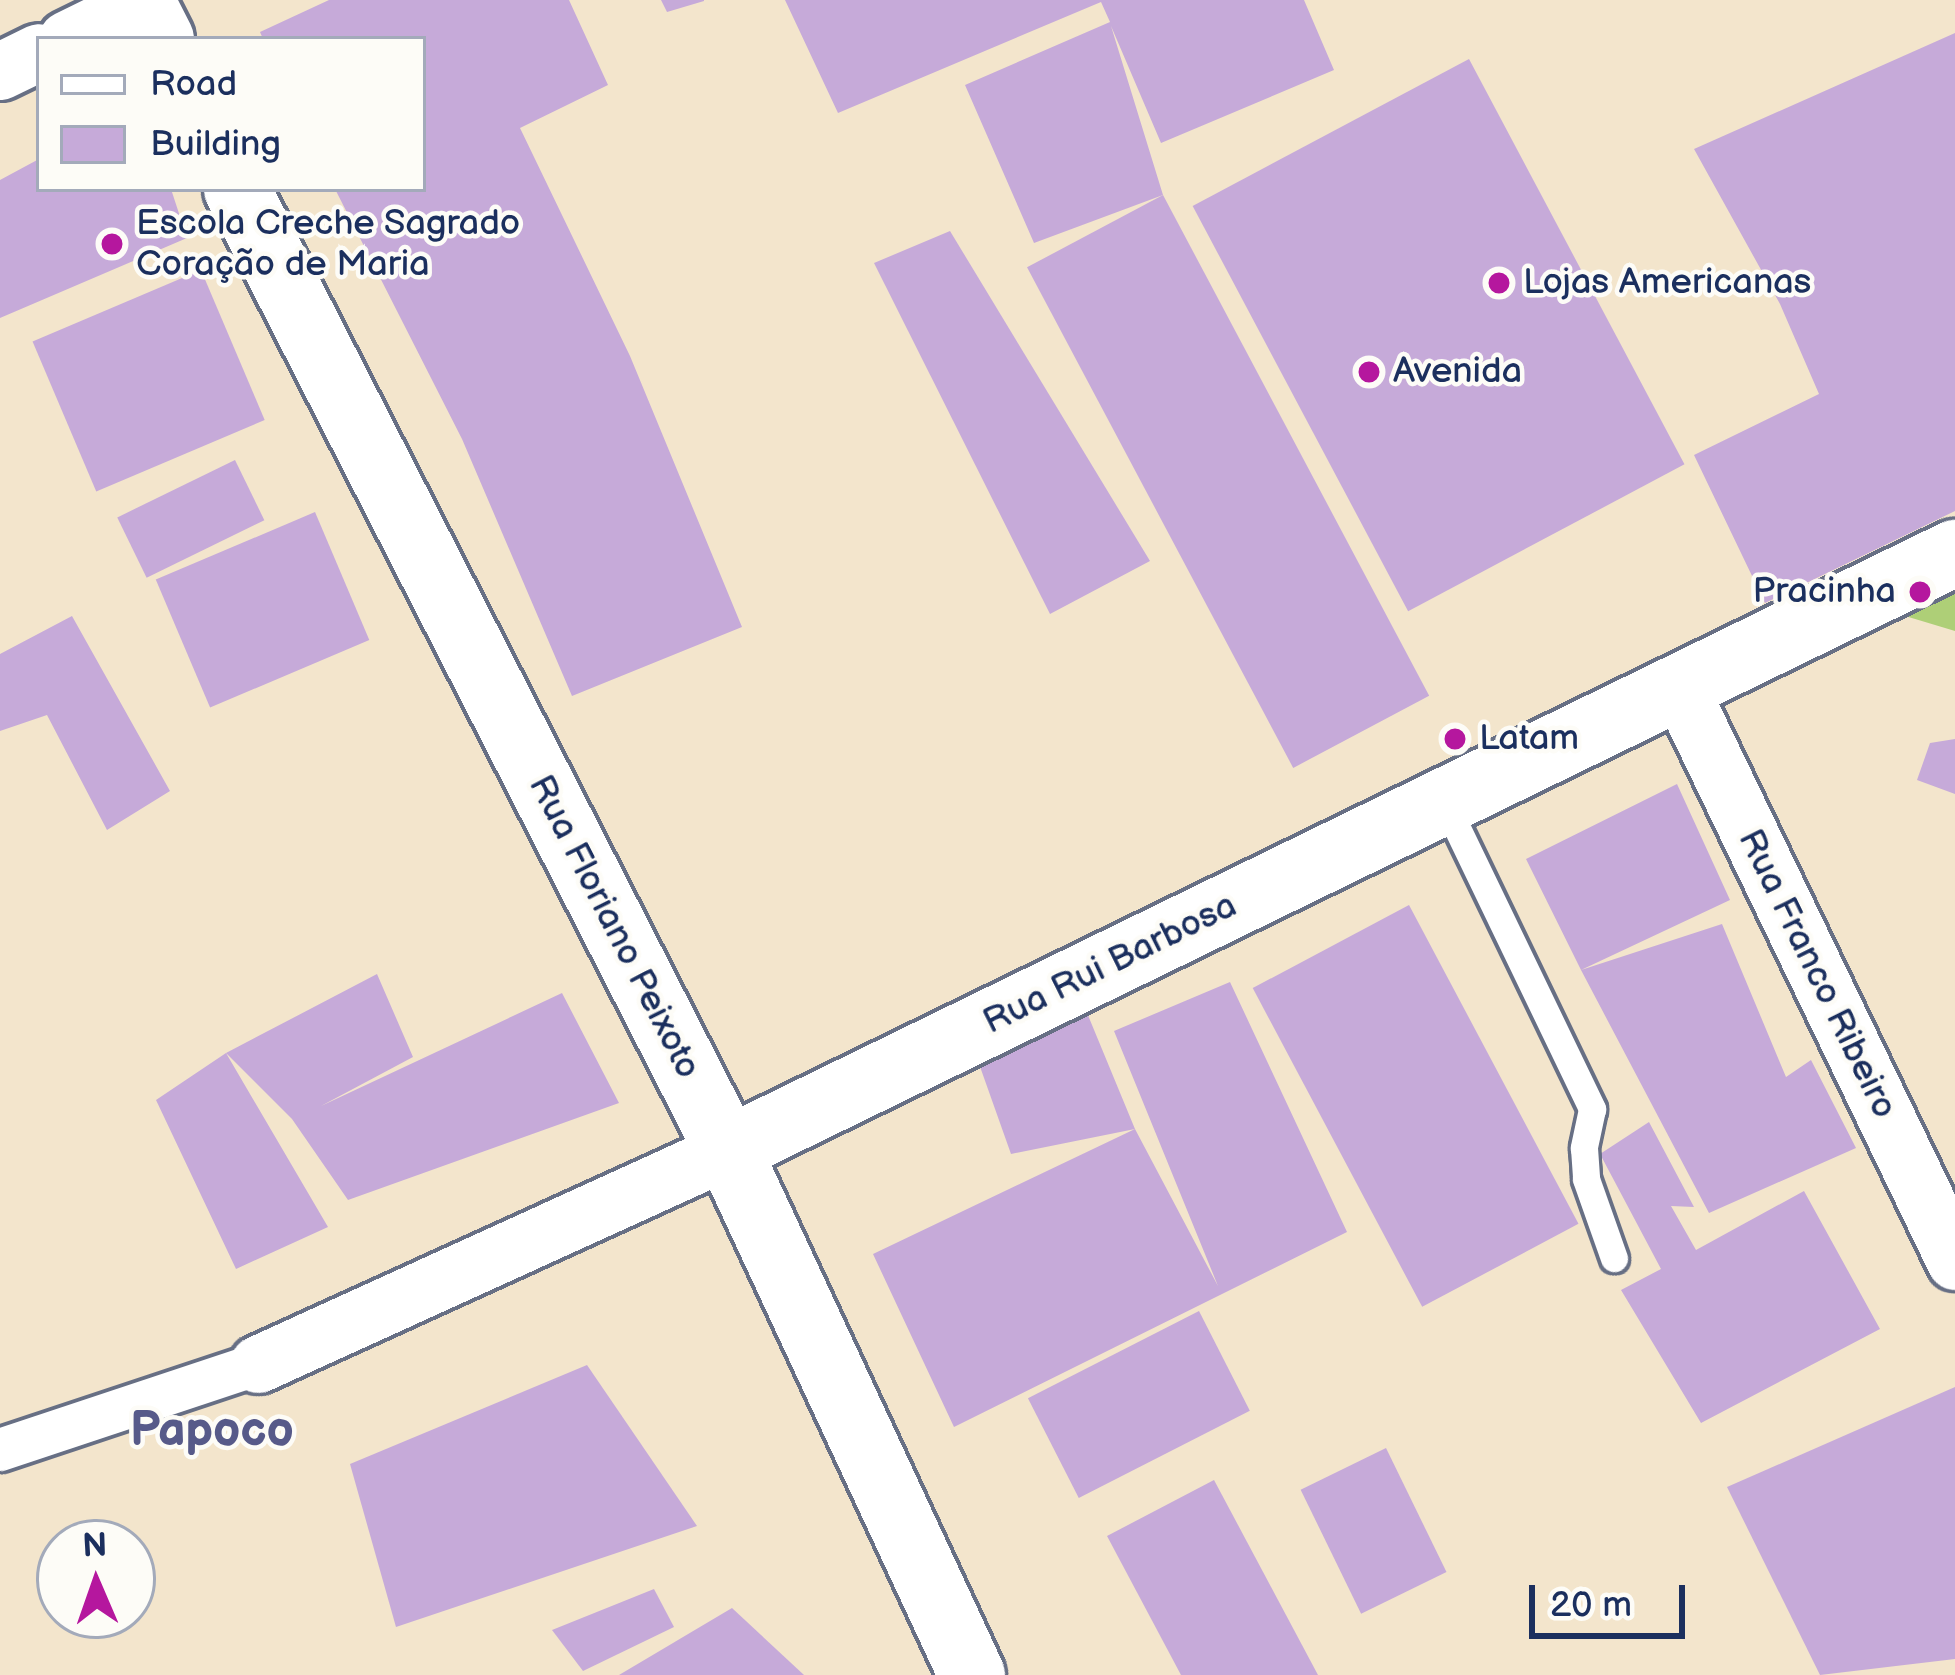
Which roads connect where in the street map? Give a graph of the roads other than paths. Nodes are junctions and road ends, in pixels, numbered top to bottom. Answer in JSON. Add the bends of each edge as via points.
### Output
{"nodes":[{"id":1,"x":148,"y":10,"type":"edge"},
{"id":2,"x":75,"y":36,"type":"edge"},
{"id":3,"x":36,"y":53,"type":"edge"},
{"id":4,"x":0,"y":71,"type":"edge"},
{"id":5,"x":239,"y":192,"type":"edge"},
{"id":6,"x":1955,"y":553,"type":"edge"},
{"id":7,"x":1679,"y":687,"type":"junction"},
{"id":8,"x":1444,"y":801,"type":"junction"},
{"id":9,"x":728,"y":1150,"type":"junction"},
{"id":10,"x":1614,"y":1258,"type":"dead end"},
{"id":11,"x":1955,"y":1261,"type":"edge"},
{"id":12,"x":259,"y":1364,"type":"joint"},
{"id":13,"x":0,"y":1450,"type":"edge"},
{"id":14,"x":972,"y":1675,"type":"edge"}],
"edges":[{"from":1,"to":2,"type":"street"},
{"from":3,"to":4,"type":"street"},
{"from":5,"to":9,"type":"main road","name":"Rua Floriano Peixoto"},
{"from":6,"to":7,"type":"main road","name":"Rua Rui Barbosa"},
{"from":7,"to":8,"type":"main road","name":"Rua Rui Barbosa"},
{"from":7,"to":11,"type":"street","name":"Rua Franco Ribeiro"},
{"from":8,"to":9,"type":"main road","name":"Rua Rui Barbosa"},
{"from":8,"to":10,"type":"lane","via":[[1592,1109],[1586,1179]]},
{"from":9,"to":12,"type":"street","name":"Rua Rui Barbosa"},
{"from":9,"to":14,"type":"main road","name":"Rua Floriano Peixoto"},
{"from":12,"to":13,"type":"street"}]}
